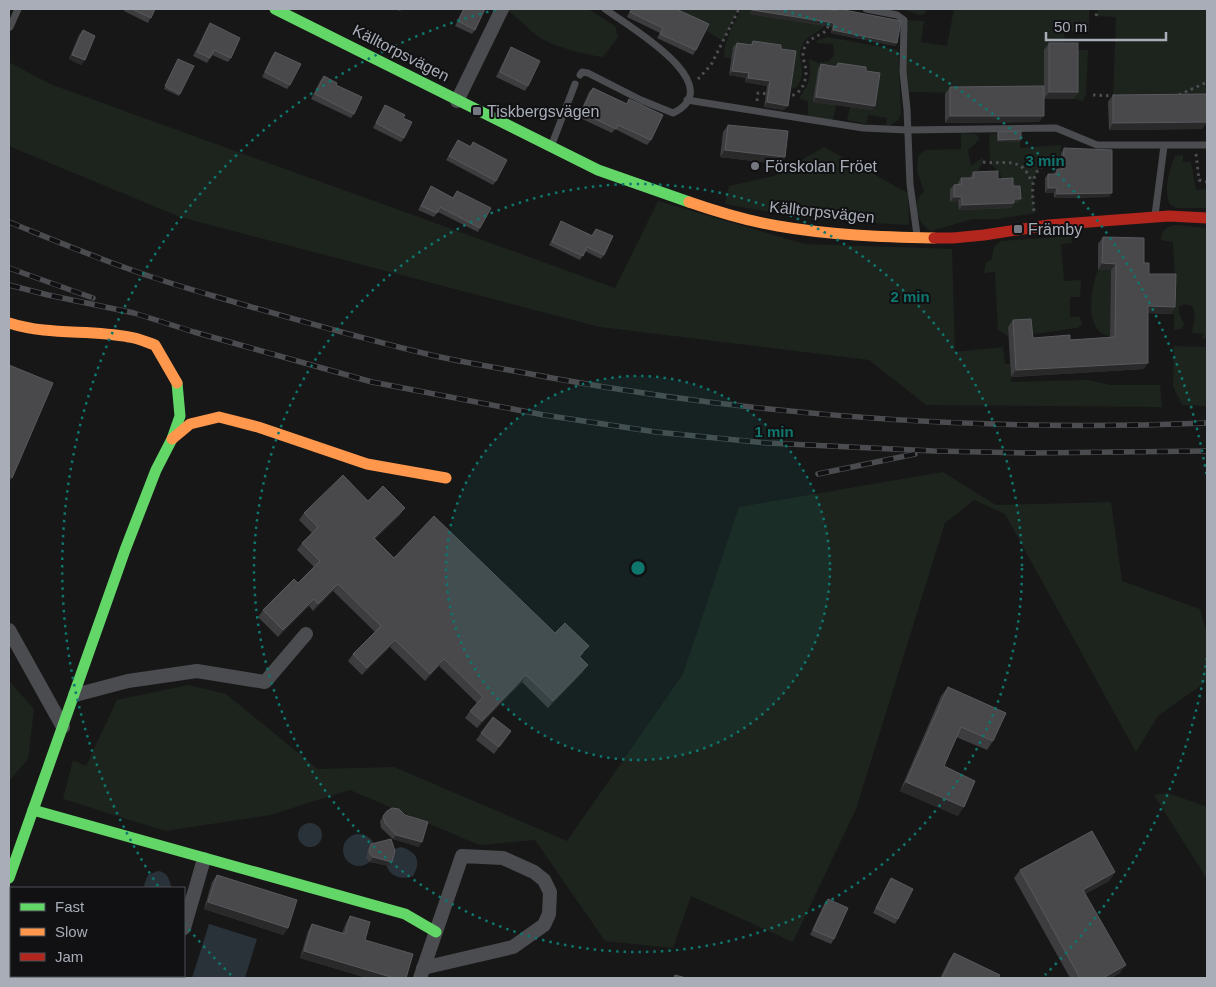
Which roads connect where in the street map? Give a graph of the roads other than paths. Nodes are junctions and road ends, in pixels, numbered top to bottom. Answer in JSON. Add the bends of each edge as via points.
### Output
{"nodes":[{"id":1,"x":18,"y":9,"type":"edge"},
{"id":2,"x":275,"y":9,"type":"edge"},
{"id":3,"x":502,"y":9,"type":"edge"},
{"id":4,"x":605,"y":9,"type":"edge"},
{"id":5,"x":866,"y":9,"type":"edge"},
{"id":6,"x":10,"y":27,"type":"edge"},
{"id":7,"x":580,"y":75,"type":"dead end"},
{"id":8,"x":575,"y":84,"type":"dead end"},
{"id":9,"x":687,"y":100,"type":"junction"},
{"id":10,"x":457,"y":101,"type":"junction"},
{"id":11,"x":907,"y":130,"type":"junction"},
{"id":12,"x":1207,"y":145,"type":"edge"},
{"id":13,"x":1164,"y":146,"type":"junction"},
{"id":14,"x":550,"y":147,"type":"junction"},
{"id":15,"x":1155,"y":218,"type":"junction"},
{"id":16,"x":1207,"y":218,"type":"edge"},
{"id":17,"x":917,"y":238,"type":"junction"},
{"id":18,"x":9,"y":324,"type":"edge"},
{"id":19,"x":172,"y":439,"type":"junction"},
{"id":20,"x":446,"y":478,"type":"dead end"},
{"id":21,"x":9,"y":630,"type":"edge"},
{"id":22,"x":306,"y":634,"type":"dead end"},
{"id":23,"x":75,"y":695,"type":"junction"},
{"id":24,"x":63,"y":727,"type":"junction"},
{"id":25,"x":33,"y":810,"type":"junction"},
{"id":26,"x":204,"y":858,"type":"junction"},
{"id":27,"x":9,"y":878,"type":"edge"},
{"id":28,"x":185,"y":924,"type":"edge"},
{"id":29,"x":436,"y":932,"type":"junction"},
{"id":30,"x":422,"y":973,"type":"edge"}],
"edges":[{"from":1,"to":6,"type":"lane"},
{"from":2,"to":10,"type":"street","name":"Källtorpsvägen"},
{"from":3,"to":10,"type":"street","name":"Källtorpsvägen"},
{"from":4,"to":9,"type":"lane","via":[[668,55],[683,71],[691,86]]},
{"from":5,"to":11,"type":"lane","via":[[897,15],[904,20]]},
{"from":7,"to":9,"type":"lane","via":[[588,73],[673,113]]},
{"from":8,"to":14,"type":"lane"},
{"from":9,"to":11,"type":"lane","via":[[863,128]]},
{"from":10,"to":14,"type":"street","name":"Källtorpsvägen"},
{"from":11,"to":13,"type":"lane","via":[[1056,128],[1097,145]]},
{"from":11,"to":17,"type":"lane"},
{"from":12,"to":13,"type":"lane"},
{"from":13,"to":15,"type":"lane"},
{"from":14,"to":17,"type":"street","name":"Källtorpsvägen","via":[[634,184],[749,221],[825,232]]},
{"from":15,"to":16,"type":"street","name":"Källtorpsvägen"},
{"from":15,"to":17,"type":"street","name":"Källtorpsvägen","via":[[1036,226],[974,236]]},
{"from":18,"to":19,"type":"street","via":[[64,333],[127,336],[155,345],[177,383],[180,416]]},
{"from":19,"to":20,"type":"street","via":[[190,424],[219,418],[258,427],[367,464]]},
{"from":19,"to":23,"type":"street","via":[[142,505]]},
{"from":21,"to":24,"type":"street"},
{"from":22,"to":23,"type":"street","via":[[265,682],[197,671],[128,680]]},
{"from":23,"to":24,"type":"street"},
{"from":24,"to":25,"type":"street"},
{"from":25,"to":26,"type":"street"},
{"from":25,"to":27,"type":"street"},
{"from":26,"to":28,"type":"street"},
{"from":26,"to":29,"type":"street","via":[[405,914]]},
{"from":29,"to":30,"type":"street"},
{"from":29,"to":30,"type":"street","via":[[462,856],[504,858],[534,872],[544,880],[550,892],[549,914],[544,925],[513,947]]}]}
